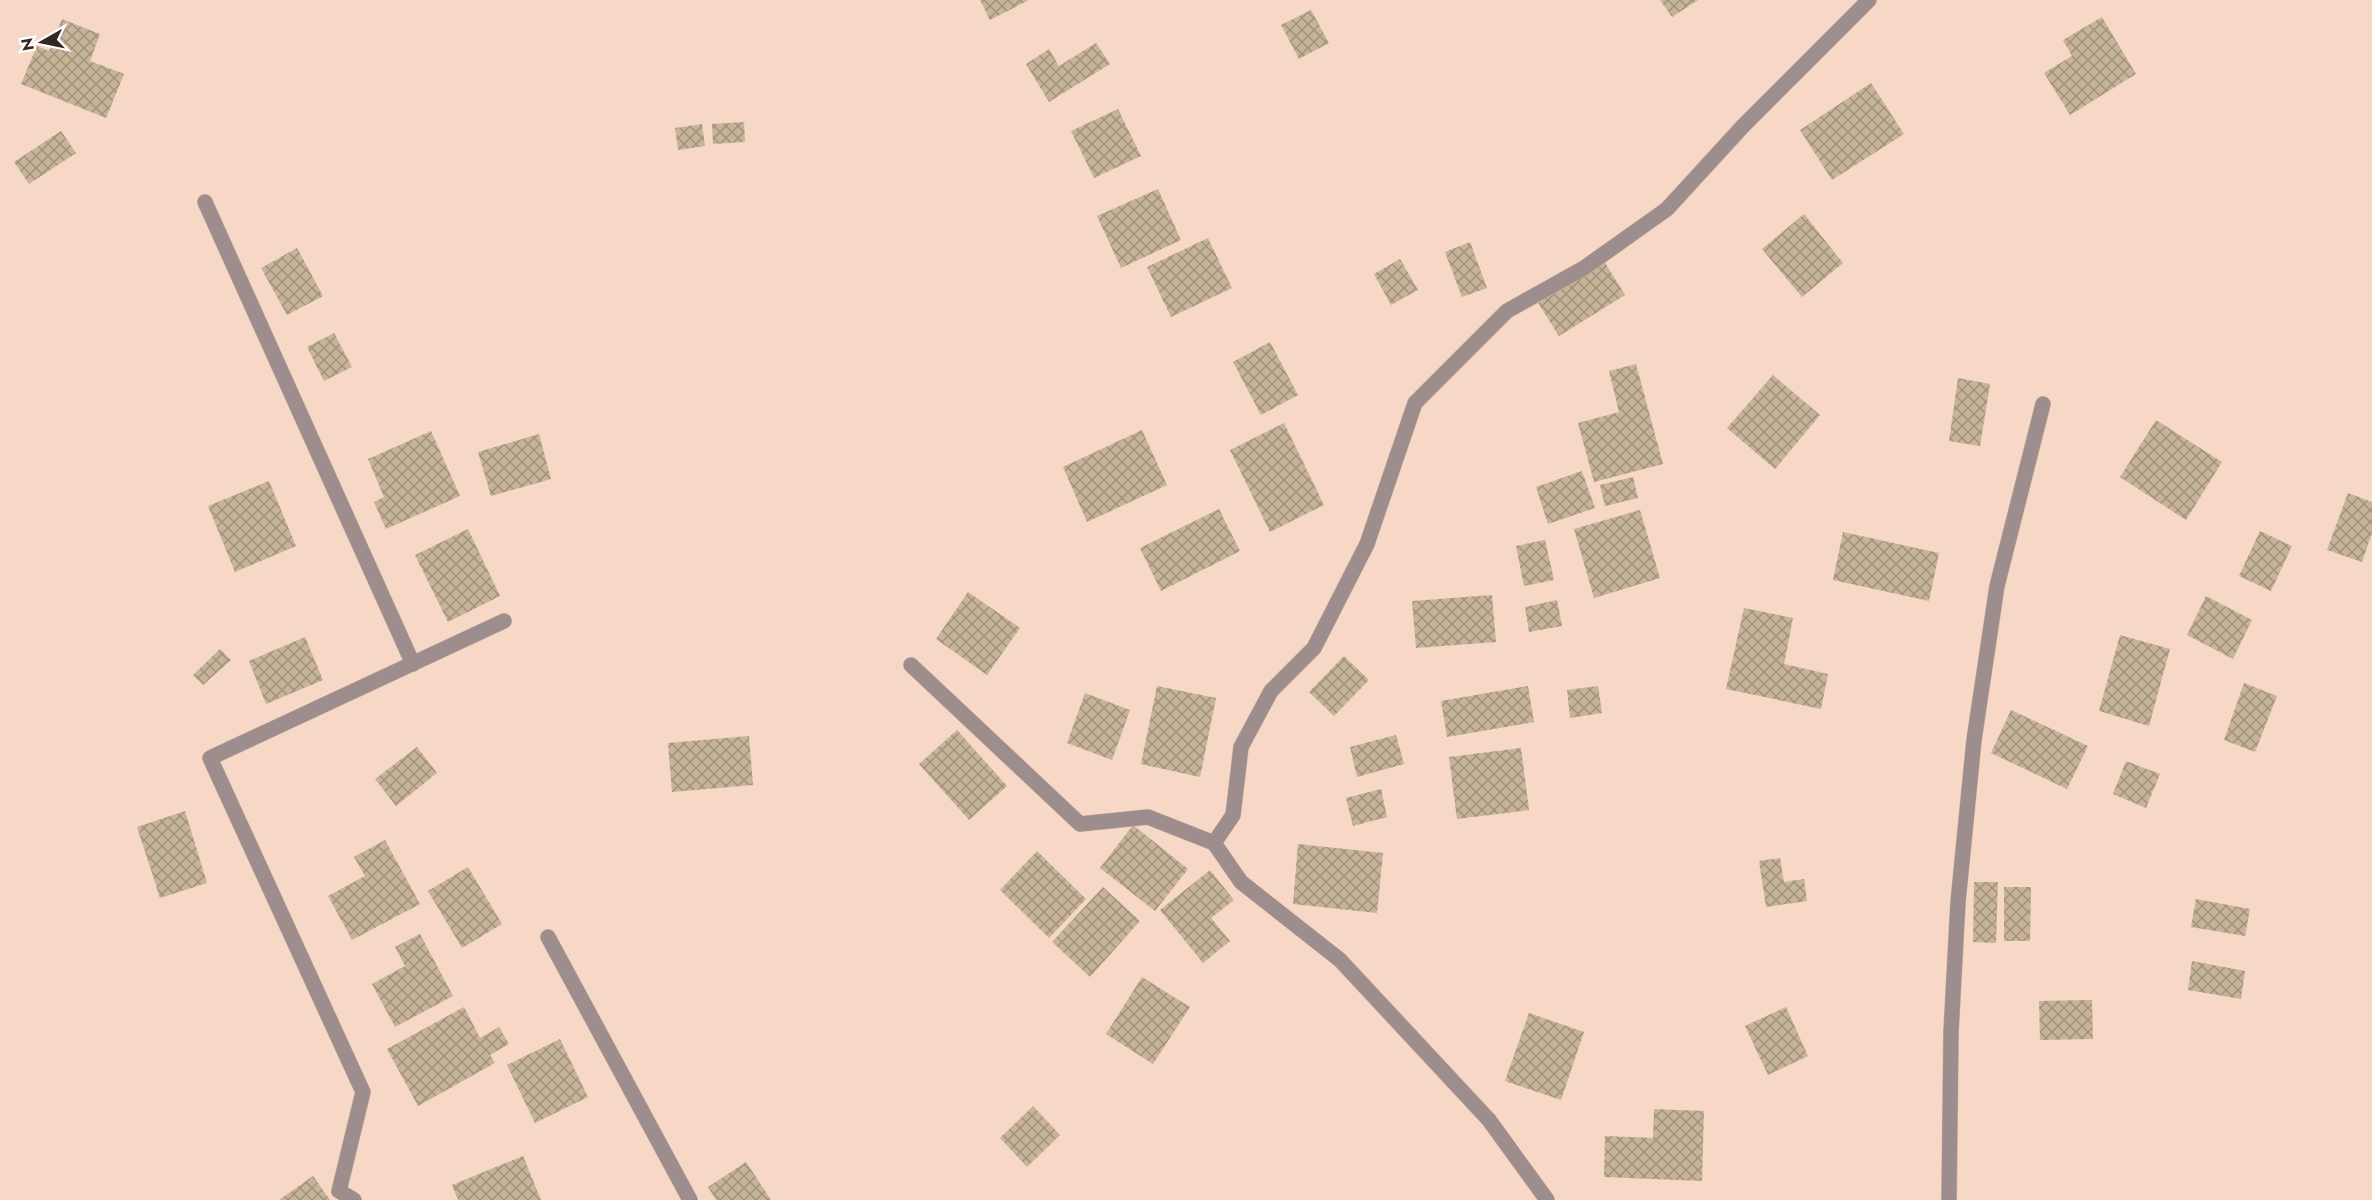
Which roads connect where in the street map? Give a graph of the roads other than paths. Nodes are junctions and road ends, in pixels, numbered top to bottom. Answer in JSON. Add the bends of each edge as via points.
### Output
{"nodes":[{"id":1,"x":1869,"y":0,"type":"edge"},
{"id":2,"x":205,"y":202,"type":"dead end"},
{"id":3,"x":2043,"y":404,"type":"dead end"},
{"id":4,"x":504,"y":621,"type":"dead end"},
{"id":5,"x":412,"y":664,"type":"junction"},
{"id":6,"x":911,"y":664,"type":"dead end"},
{"id":7,"x":1214,"y":843,"type":"junction"},
{"id":8,"x":548,"y":937,"type":"dead end"},
{"id":9,"x":354,"y":1200,"type":"edge"},
{"id":10,"x":690,"y":1200,"type":"edge"},
{"id":11,"x":1547,"y":1200,"type":"edge"},
{"id":12,"x":1949,"y":1200,"type":"edge"}],
"edges":[{"from":1,"to":7,"type":"street","via":[[1743,126],[1667,209],[1584,268],[1507,311],[1415,404],[1367,544],[1314,648],[1271,691],[1241,747],[1233,815]]},
{"from":2,"to":5,"type":"street"},
{"from":3,"to":12,"type":"street","via":[[1997,586],[1974,740],[1951,1020]]},
{"from":4,"to":5,"type":"street"},
{"from":5,"to":9,"type":"street","via":[[210,758],[363,1092],[339,1191]]},
{"from":6,"to":7,"type":"street","via":[[1080,824],[1148,817]]},
{"from":7,"to":11,"type":"street","via":[[1241,882],[1340,960],[1489,1120]]},
{"from":8,"to":10,"type":"street"}]}
